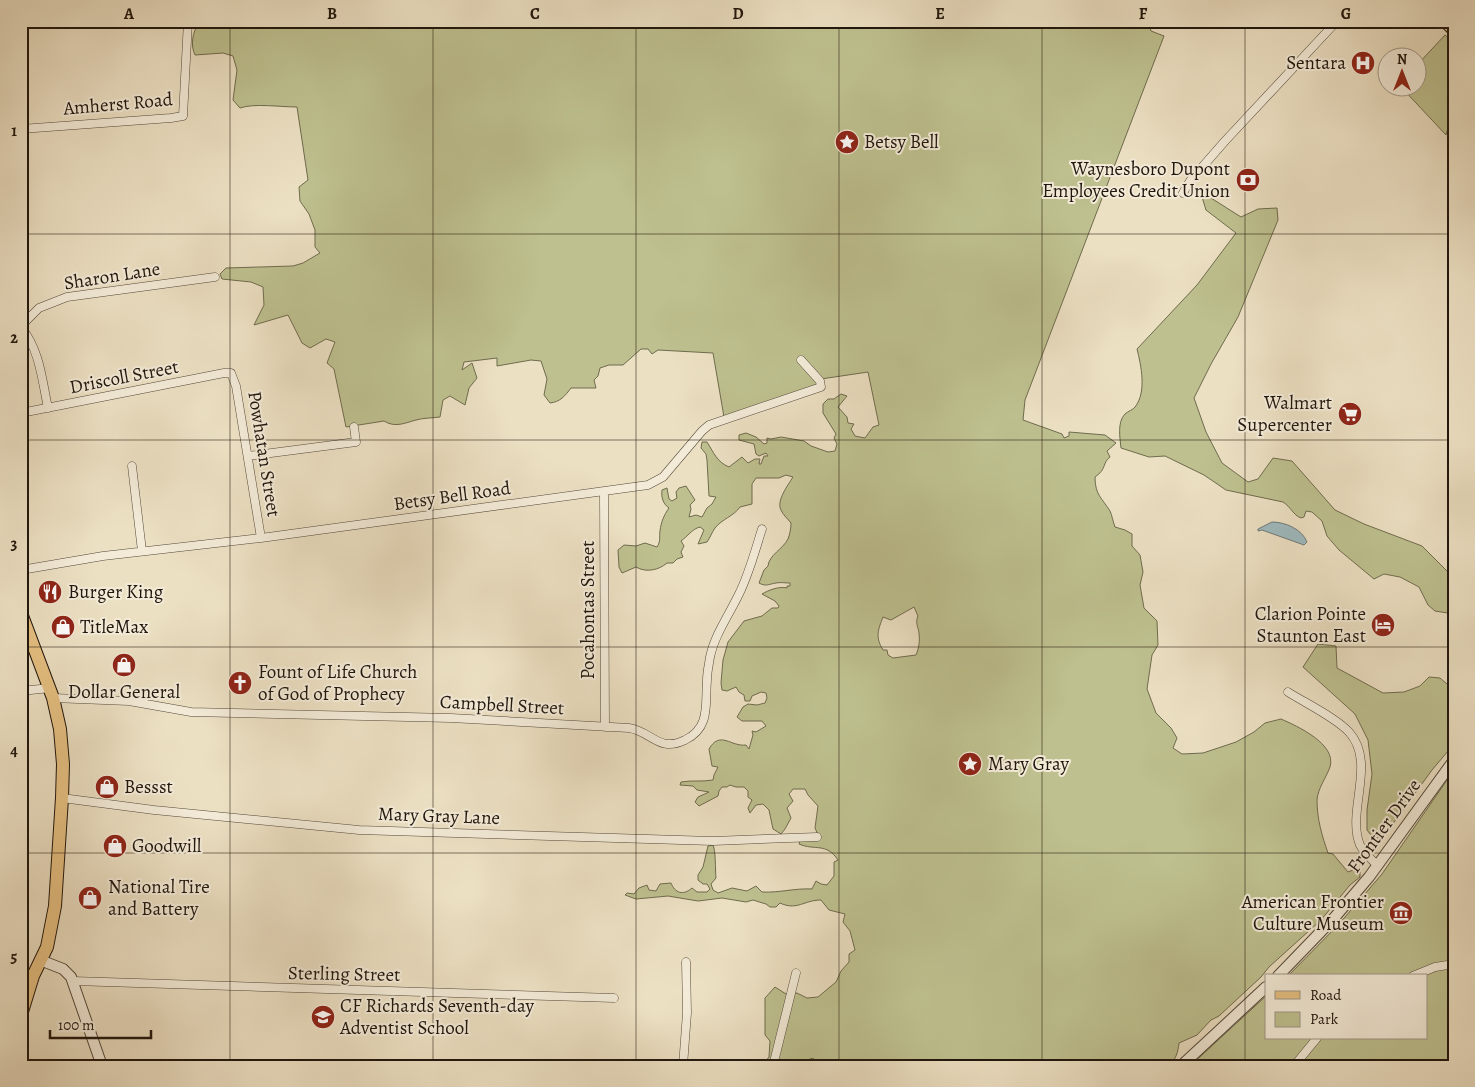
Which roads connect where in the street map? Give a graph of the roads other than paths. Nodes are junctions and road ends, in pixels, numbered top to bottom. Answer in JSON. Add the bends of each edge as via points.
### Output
{"nodes":[{"id":1,"x":188,"y":21,"type":"edge"},
{"id":2,"x":1337,"y":21,"type":"edge"},
{"id":3,"x":1445,"y":21,"type":"edge"},
{"id":4,"x":1454,"y":30,"type":"edge"},
{"id":5,"x":21,"y":129,"type":"edge"},
{"id":6,"x":1183,"y":193,"type":"dead end"},
{"id":7,"x":215,"y":277,"type":"dead end"},
{"id":8,"x":21,"y":326,"type":"edge"},
{"id":9,"x":801,"y":360,"type":"dead end"},
{"id":10,"x":232,"y":374,"type":"joint"},
{"id":11,"x":48,"y":408,"type":"junction"},
{"id":12,"x":21,"y":413,"type":"edge"},
{"id":13,"x":354,"y":427,"type":"dead end"},
{"id":14,"x":248,"y":456,"type":"junction"},
{"id":15,"x":132,"y":466,"type":"dead end"},
{"id":16,"x":604,"y":492,"type":"junction"},
{"id":17,"x":762,"y":529,"type":"dead end"},
{"id":18,"x":261,"y":538,"type":"junction"},
{"id":19,"x":142,"y":551,"type":"junction"},
{"id":20,"x":21,"y":570,"type":"edge"},
{"id":21,"x":21,"y":612,"type":"edge"},
{"id":22,"x":21,"y":691,"type":"edge"},
{"id":23,"x":1288,"y":692,"type":"dead end"},
{"id":24,"x":51,"y":693,"type":"junction"},
{"id":25,"x":605,"y":727,"type":"junction"},
{"id":26,"x":1454,"y":760,"type":"edge"},
{"id":27,"x":62,"y":798,"type":"junction"},
{"id":28,"x":817,"y":837,"type":"dead end"},
{"id":29,"x":1378,"y":866,"type":"junction"},
{"id":30,"x":40,"y":960,"type":"junction"},
{"id":31,"x":686,"y":962,"type":"dead end"},
{"id":32,"x":1454,"y":964,"type":"edge"},
{"id":33,"x":796,"y":973,"type":"dead end"},
{"id":34,"x":1280,"y":974,"type":"edge"},
{"id":35,"x":1418,"y":974,"type":"edge"},
{"id":36,"x":73,"y":981,"type":"junction"},
{"id":37,"x":1265,"y":988,"type":"edge"},
{"id":38,"x":614,"y":998,"type":"dead end"},
{"id":39,"x":21,"y":1015,"type":"edge"},
{"id":40,"x":1315,"y":1040,"type":"edge"},
{"id":41,"x":102,"y":1066,"type":"edge"},
{"id":42,"x":682,"y":1066,"type":"edge"},
{"id":43,"x":773,"y":1066,"type":"edge"},
{"id":44,"x":1181,"y":1066,"type":"edge"},
{"id":45,"x":1294,"y":1066,"type":"edge"}],
"edges":[{"from":1,"to":5,"type":"street","name":"Amherst Road","via":[[183,116]]},
{"from":2,"to":6,"type":"street","via":[[1214,154]]},
{"from":3,"to":4,"type":"main road"},
{"from":7,"to":8,"type":"street","name":"Sharon Lane","via":[[62,299],[39,308]]},
{"from":8,"to":11,"type":"street","via":[[37,356]]},
{"from":9,"to":16,"type":"street","name":"Betsy Bell Road","via":[[820,381],[819,389],[709,425],[658,481]]},
{"from":10,"to":11,"type":"street","name":"Driscoll Street"},
{"from":10,"to":14,"type":"street","name":"Powhatan Street"},
{"from":11,"to":12,"type":"street","name":"Driscoll Street"},
{"from":13,"to":14,"type":"street","via":[[356,442]]},
{"from":14,"to":18,"type":"street","name":"Powhatan Street"},
{"from":15,"to":19,"type":"street"},
{"from":16,"to":18,"type":"street","name":"Betsy Bell Road"},
{"from":16,"to":25,"type":"street","name":"Pocahontas Street"},
{"from":17,"to":25,"type":"street","name":"Campbell Street","via":[[739,595],[712,649],[706,714],[698,730],[687,740],[670,744],[654,741],[634,729]]},
{"from":18,"to":19,"type":"street","name":"Betsy Bell Road"},
{"from":19,"to":20,"type":"street","name":"Betsy Bell Road"},
{"from":21,"to":24,"type":"main road"},
{"from":22,"to":24,"type":"street","name":"Campbell Street"},
{"from":23,"to":29,"type":"street","via":[[1340,725],[1356,743],[1361,769],[1356,817],[1360,845]]},
{"from":24,"to":25,"type":"street","name":"Campbell Street","via":[[129,701],[191,712],[451,718]]},
{"from":24,"to":27,"type":"main road","via":[[62,744]]},
{"from":26,"to":29,"type":"street","name":"Frontier Drive"},
{"from":27,"to":28,"type":"street","name":"Mary Gray Lane","via":[[359,830],[712,841]]},
{"from":27,"to":30,"type":"main road","via":[[55,906],[47,947]]},
{"from":29,"to":34,"type":"street","name":"Frontier Drive"},
{"from":30,"to":36,"type":"street","via":[[65,971]]},
{"from":30,"to":39,"type":"main road"},
{"from":31,"to":42,"type":"street","via":[[687,1013]]},
{"from":32,"to":35,"type":"street"},
{"from":33,"to":43,"type":"street"},
{"from":36,"to":38,"type":"street","name":"Sterling Street"},
{"from":36,"to":41,"type":"street"},
{"from":37,"to":44,"type":"street"},
{"from":40,"to":45,"type":"street"}]}
